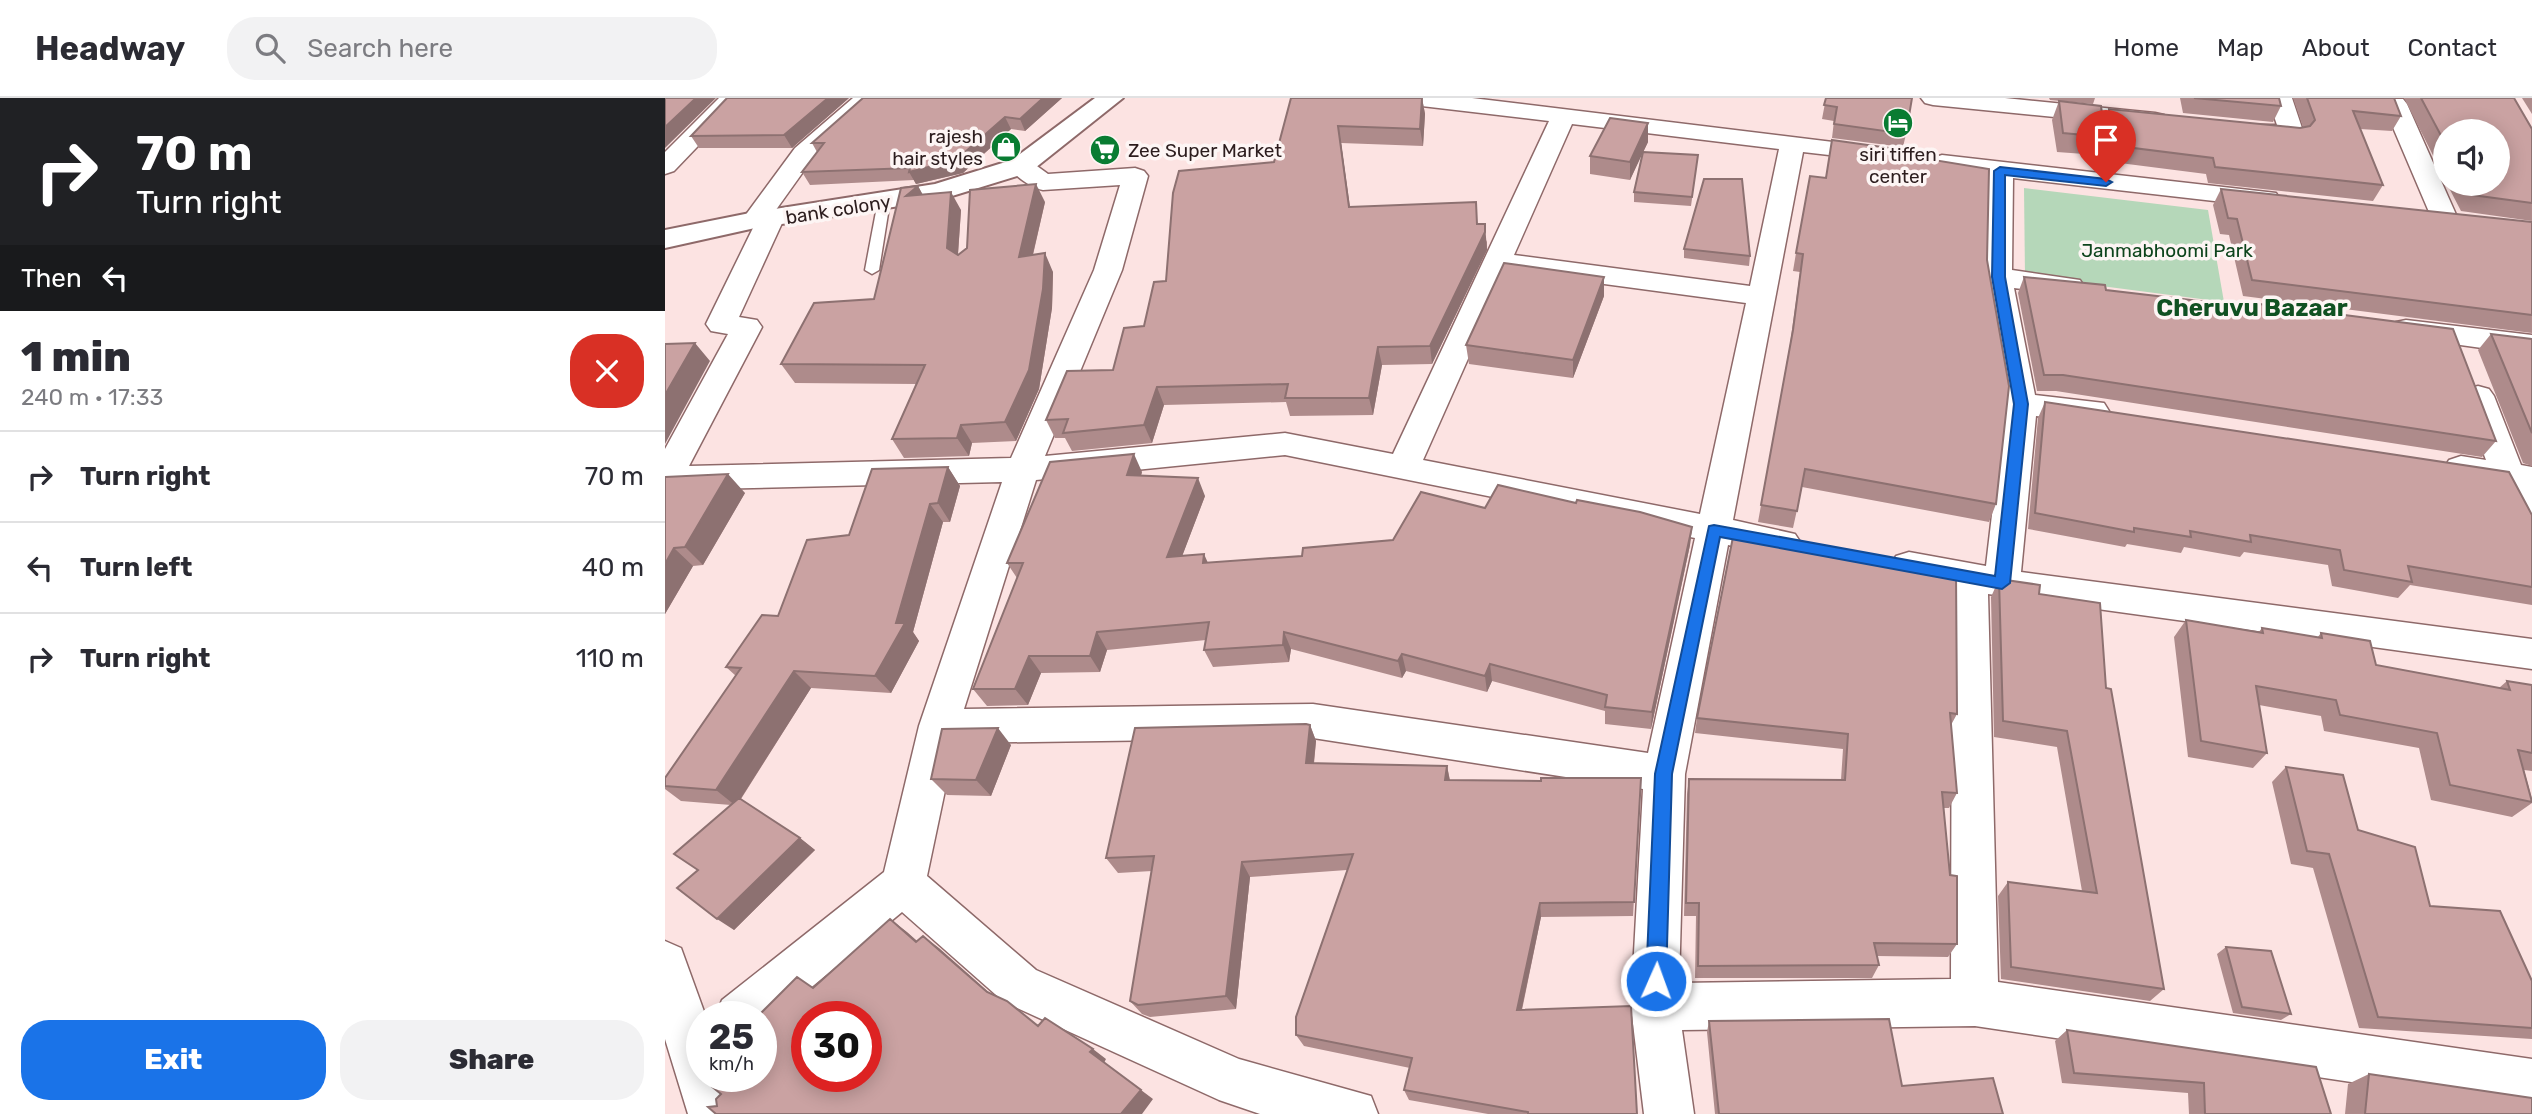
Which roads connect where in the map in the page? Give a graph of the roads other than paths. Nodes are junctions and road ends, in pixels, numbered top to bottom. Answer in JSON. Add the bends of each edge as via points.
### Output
{"nodes":[{"id":1,"x":732,"y":98,"type":"edge"},
{"id":2,"x":866,"y":98,"type":"edge"},
{"id":3,"x":1077,"y":98,"type":"edge"},
{"id":4,"x":1111,"y":98,"type":"edge"},
{"id":5,"x":1413,"y":98,"type":"edge"},
{"id":6,"x":1933,"y":98,"type":"edge"},
{"id":7,"x":2280,"y":98,"type":"edge"},
{"id":8,"x":2395,"y":104,"type":"edge"},
{"id":9,"x":2104,"y":106,"type":"edge"},
{"id":10,"x":1564,"y":116,"type":"junction"},
{"id":11,"x":2184,"y":123,"type":"edge"},
{"id":12,"x":2224,"y":127,"type":"edge"},
{"id":13,"x":1793,"y":142,"type":"junction"},
{"id":14,"x":1020,"y":146,"type":"junction"},
{"id":15,"x":665,"y":166,"type":"edge"},
{"id":16,"x":2000,"y":171,"type":"junction"},
{"id":17,"x":884,"y":201,"type":"junction"},
{"id":18,"x":2290,"y":202,"type":"edge"},
{"id":19,"x":2446,"y":219,"type":"edge"},
{"id":20,"x":762,"y":220,"type":"junction"},
{"id":21,"x":665,"y":239,"type":"edge"},
{"id":22,"x":1497,"y":261,"type":"junction"},
{"id":23,"x":872,"y":270,"type":"dead end"},
{"id":24,"x":1999,"y":277,"type":"junction"},
{"id":25,"x":2092,"y":289,"type":"edge"},
{"id":26,"x":1762,"y":296,"type":"junction"},
{"id":27,"x":2374,"y":325,"type":"edge"},
{"id":28,"x":2532,"y":345,"type":"edge"},
{"id":29,"x":2463,"y":357,"type":"junction"},
{"id":30,"x":2021,"y":404,"type":"junction"},
{"id":31,"x":2125,"y":416,"type":"edge"},
{"id":32,"x":2426,"y":462,"type":"edge"},
{"id":33,"x":1403,"y":467,"type":"junction"},
{"id":34,"x":1023,"y":470,"type":"junction"},
{"id":35,"x":2520,"y":477,"type":"edge"},
{"id":36,"x":2532,"y":523,"type":"edge"},
{"id":37,"x":1714,"y":530,"type":"junction"},
{"id":38,"x":1822,"y":550,"type":"edge"},
{"id":39,"x":1876,"y":560,"type":"edge"},
{"id":40,"x":1986,"y":580,"type":"junction"},
{"id":41,"x":2532,"y":654,"type":"edge"},
{"id":42,"x":939,"y":726,"type":"junction"},
{"id":43,"x":1664,"y":774,"type":"junction"},
{"id":44,"x":903,"y":884,"type":"junction"},
{"id":45,"x":665,"y":964,"type":"edge"},
{"id":46,"x":759,"y":1001,"type":"edge"},
{"id":47,"x":1975,"y":1002,"type":"junction"},
{"id":48,"x":1655,"y":1007,"type":"junction"},
{"id":49,"x":686,"y":1019,"type":"edge"},
{"id":50,"x":2532,"y":1084,"type":"edge"},
{"id":51,"x":708,"y":1092,"type":"edge"},
{"id":52,"x":713,"y":1114,"type":"edge"},
{"id":53,"x":1353,"y":1114,"type":"edge"},
{"id":54,"x":1669,"y":1114,"type":"edge"}],
"edges":[{"from":1,"to":15,"type":"street"},
{"from":2,"to":20,"type":"street","via":[[804,153]]},
{"from":3,"to":14,"type":"main road"},
{"from":4,"to":14,"type":"main road","name":"bank colony"},
{"from":5,"to":10,"type":"street"},
{"from":6,"to":9,"type":"street"},
{"from":7,"to":12,"type":"street","via":[[2292,134]]},
{"from":8,"to":19,"type":"street"},
{"from":9,"to":11,"type":"street"},
{"from":10,"to":13,"type":"street"},
{"from":10,"to":22,"type":"street"},
{"from":13,"to":16,"type":"street"},
{"from":13,"to":26,"type":"street"},
{"from":14,"to":17,"type":"main road","name":"bank colony","via":[[971,188]]},
{"from":14,"to":34,"type":"street","via":[[1043,182],[1135,176],[1108,270]]},
{"from":16,"to":18,"type":"street"},
{"from":16,"to":24,"type":"street"},
{"from":17,"to":20,"type":"main road","name":"bank colony"},
{"from":17,"to":23,"type":"lane"},
{"from":20,"to":21,"type":"main road","name":"bank colony"},
{"from":20,"to":34,"type":"street","via":[[721,324],[747,327],[666,478]]},
{"from":22,"to":26,"type":"street"},
{"from":22,"to":33,"type":"street"},
{"from":24,"to":25,"type":"street"},
{"from":24,"to":30,"type":"street"},
{"from":26,"to":37,"type":"street"},
{"from":27,"to":29,"type":"street"},
{"from":28,"to":29,"type":"street"},
{"from":29,"to":35,"type":"street"},
{"from":30,"to":31,"type":"street"},
{"from":30,"to":40,"type":"street"},
{"from":32,"to":35,"type":"street"},
{"from":33,"to":34,"type":"street","via":[[1285,444]]},
{"from":33,"to":37,"type":"street"},
{"from":34,"to":42,"type":"street"},
{"from":35,"to":36,"type":"street"},
{"from":37,"to":38,"type":"street"},
{"from":37,"to":43,"type":"street"},
{"from":39,"to":40,"type":"street"},
{"from":40,"to":41,"type":"street"},
{"from":40,"to":47,"type":"street"},
{"from":42,"to":43,"type":"street","via":[[1313,721]]},
{"from":42,"to":44,"type":"street"},
{"from":43,"to":48,"type":"street"},
{"from":44,"to":46,"type":"street"},
{"from":44,"to":53,"type":"street","via":[[1020,986],[1236,1083]]},
{"from":45,"to":49,"type":"street"},
{"from":47,"to":48,"type":"street"},
{"from":47,"to":50,"type":"street"},
{"from":48,"to":54,"type":"street"},
{"from":51,"to":52,"type":"street"}]}
